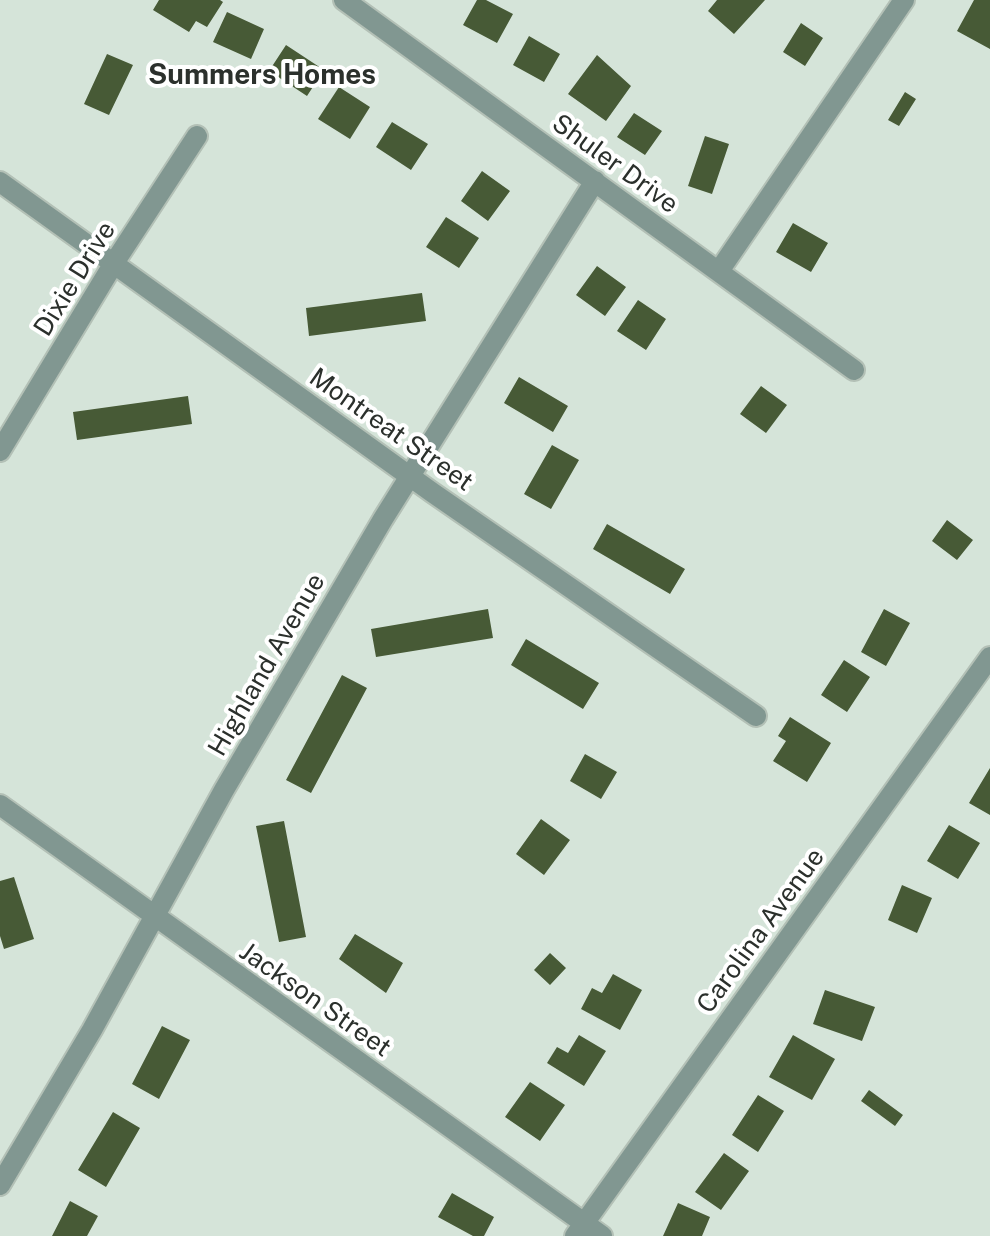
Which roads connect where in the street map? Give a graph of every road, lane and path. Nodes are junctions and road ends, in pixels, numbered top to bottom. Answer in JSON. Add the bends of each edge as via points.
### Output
{"nodes":[{"id":1,"x":344,"y":0,"type":"edge"},
{"id":2,"x":895,"y":4,"type":"edge"},
{"id":3,"x":197,"y":136,"type":"dead end"},
{"id":4,"x":595,"y":181,"type":"junction"},
{"id":5,"x":0,"y":182,"type":"edge"},
{"id":6,"x":114,"y":263,"type":"junction"},
{"id":7,"x":719,"y":271,"type":"junction"},
{"id":8,"x":854,"y":370,"type":"dead end"},
{"id":9,"x":0,"y":451,"type":"edge"},
{"id":10,"x":410,"y":476,"type":"junction"},
{"id":11,"x":990,"y":657,"type":"edge"},
{"id":12,"x":756,"y":716,"type":"dead end"},
{"id":13,"x":0,"y":805,"type":"edge"},
{"id":14,"x":153,"y":916,"type":"junction"},
{"id":15,"x":0,"y":1185,"type":"edge"},
{"id":16,"x":580,"y":1230,"type":"edge"},
{"id":17,"x":602,"y":1236,"type":"edge"}],
"edges":[{"from":1,"to":4,"type":"street","name":"Shuler Drive"},
{"from":2,"to":7,"type":"street"},
{"from":3,"to":6,"type":"street","name":"Dixie Drive"},
{"from":4,"to":7,"type":"street","name":"Shuler Drive"},
{"from":4,"to":10,"type":"street","name":"Highland Avenue"},
{"from":5,"to":6,"type":"street","name":"Montreat Street"},
{"from":6,"to":9,"type":"street","name":"Dixie Drive"},
{"from":6,"to":10,"type":"street","name":"Montreat Street"},
{"from":7,"to":8,"type":"street","name":"Shuler Drive"},
{"from":10,"to":12,"type":"street","name":"Montreat Street"},
{"from":10,"to":14,"type":"street","name":"Highland Avenue"},
{"from":11,"to":16,"type":"street","name":"Carolina Avenue"},
{"from":13,"to":14,"type":"street","name":"Jackson Street"},
{"from":14,"to":15,"type":"street","name":"Highland Avenue"},
{"from":14,"to":16,"type":"street","name":"Jackson Street"},
{"from":16,"to":17,"type":"street","name":"Jackson Street"}]}
